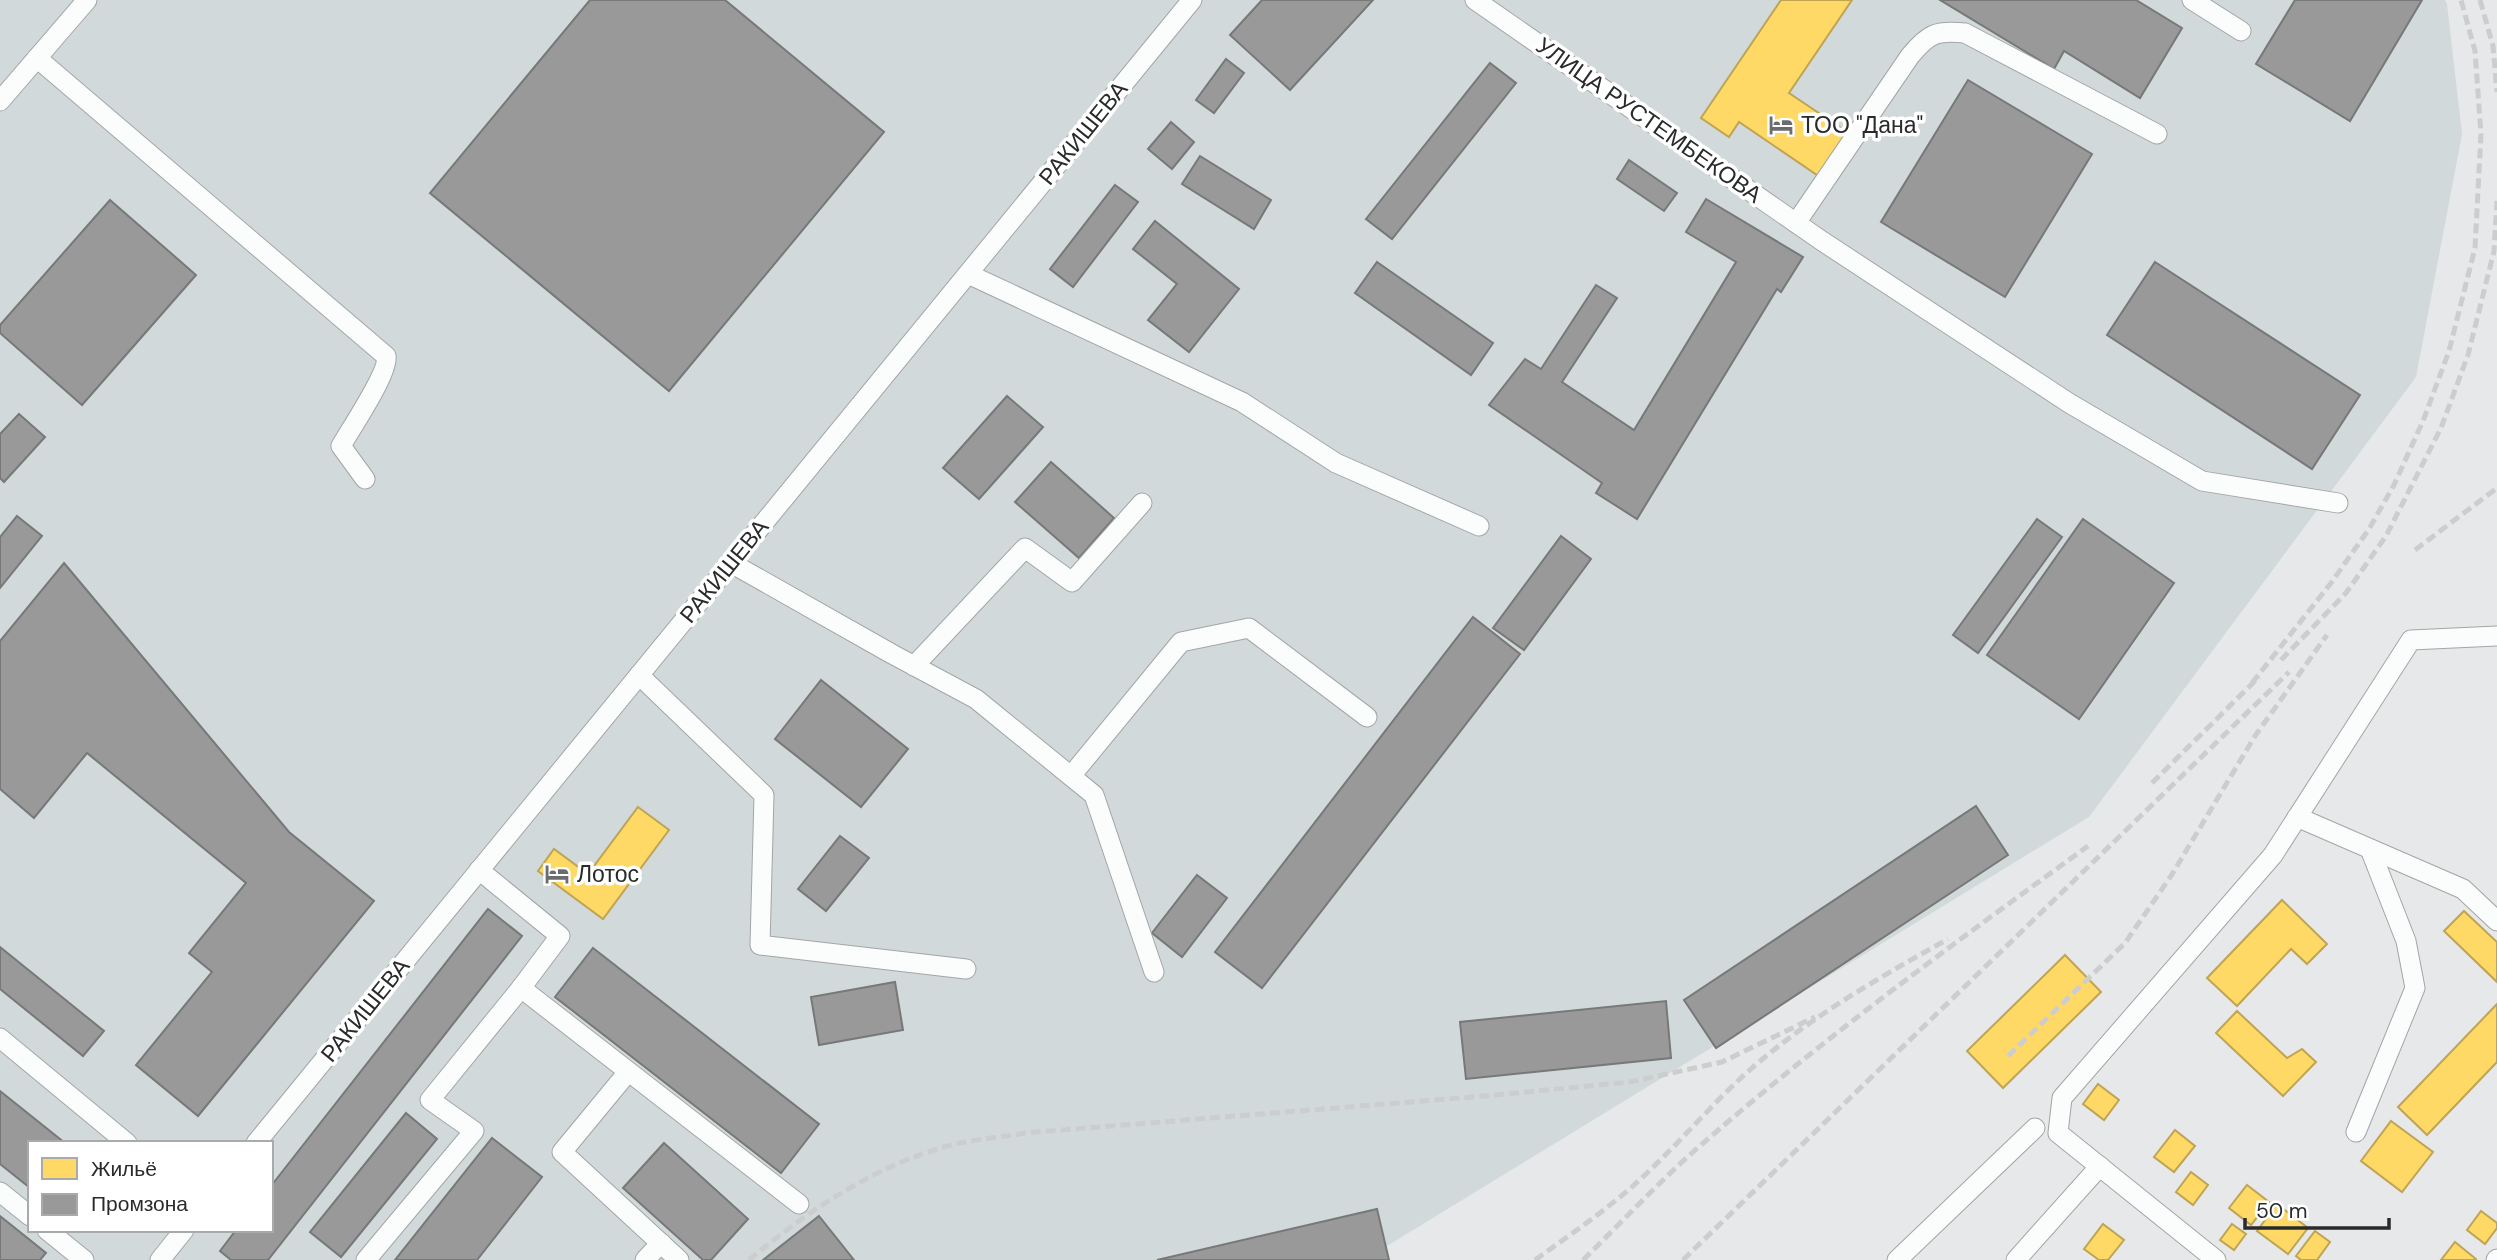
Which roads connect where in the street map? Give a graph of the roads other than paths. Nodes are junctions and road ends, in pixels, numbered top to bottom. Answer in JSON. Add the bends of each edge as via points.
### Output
{"nodes":[{"id":1,"x":87,"y":0,"type":"edge"},
{"id":2,"x":1192,"y":0,"type":"edge"},
{"id":3,"x":1475,"y":0,"type":"edge"},
{"id":4,"x":2192,"y":0,"type":"edge"},
{"id":5,"x":2241,"y":31,"type":"dead end"},
{"id":6,"x":37,"y":58,"type":"junction"},
{"id":7,"x":0,"y":102,"type":"edge"},
{"id":8,"x":2157,"y":134,"type":"dead end"},
{"id":9,"x":1796,"y":223,"type":"junction"},
{"id":10,"x":968,"y":274,"type":"junction"},
{"id":11,"x":365,"y":479,"type":"dead end"},
{"id":12,"x":1142,"y":503,"type":"dead end"},
{"id":13,"x":2338,"y":503,"type":"dead end"},
{"id":14,"x":1479,"y":526,"type":"dead end"},
{"id":15,"x":732,"y":563,"type":"junction"},
{"id":16,"x":2497,"y":636,"type":"edge"},
{"id":17,"x":914,"y":666,"type":"junction"},
{"id":18,"x":639,"y":675,"type":"junction"},
{"id":19,"x":1367,"y":717,"type":"dead end"},
{"id":20,"x":1071,"y":776,"type":"junction"},
{"id":21,"x":2297,"y":817,"type":"junction"},
{"id":22,"x":2370,"y":849,"type":"junction"},
{"id":23,"x":480,"y":870,"type":"junction"},
{"id":24,"x":2497,"y":921,"type":"edge"},
{"id":25,"x":966,"y":969,"type":"dead end"},
{"id":26,"x":1154,"y":972,"type":"dead end"},
{"id":27,"x":521,"y":988,"type":"junction"},
{"id":28,"x":0,"y":1038,"type":"edge"},
{"id":29,"x":628,"y":1072,"type":"junction"},
{"id":30,"x":2035,"y":1128,"type":"dead end"},
{"id":31,"x":2356,"y":1132,"type":"dead end"},
{"id":32,"x":125,"y":1141,"type":"edge"},
{"id":33,"x":258,"y":1141,"type":"edge"},
{"id":34,"x":2100,"y":1166,"type":"junction"},
{"id":35,"x":0,"y":1192,"type":"edge"},
{"id":36,"x":799,"y":1205,"type":"dead end"},
{"id":37,"x":28,"y":1214,"type":"edge"},
{"id":38,"x":49,"y":1232,"type":"edge"},
{"id":39,"x":182,"y":1232,"type":"edge"},
{"id":40,"x":661,"y":1243,"type":"junction"},
{"id":41,"x":84,"y":1260,"type":"edge"},
{"id":42,"x":160,"y":1260,"type":"edge"},
{"id":43,"x":366,"y":1260,"type":"edge"},
{"id":44,"x":645,"y":1260,"type":"edge"},
{"id":45,"x":680,"y":1260,"type":"edge"},
{"id":46,"x":1898,"y":1260,"type":"edge"},
{"id":47,"x":2016,"y":1260,"type":"edge"},
{"id":48,"x":2216,"y":1260,"type":"edge"}],
"edges":[{"from":1,"to":6,"type":"street"},
{"from":2,"to":10,"type":"street","name":"РАКИШЕВА"},
{"from":3,"to":9,"type":"street","name":"УЛИЦА РУСТЕМБЕКОВА"},
{"from":4,"to":5,"type":"street"},
{"from":6,"to":7,"type":"street"},
{"from":6,"to":11,"type":"street","via":[[387,356],[388,363],[341,446]]},
{"from":8,"to":9,"type":"street","via":[[1965,33],[1943,31],[1922,42],[1910,56]]},
{"from":9,"to":13,"type":"street","name":"УЛИЦА РУСТЕМБЕКОВА","via":[[2069,403],[2202,481]]},
{"from":10,"to":14,"type":"street","via":[[1242,402],[1336,463]]},
{"from":10,"to":15,"type":"street","name":"РАКИШЕВА"},
{"from":12,"to":17,"type":"street","via":[[1072,582],[1025,548]]},
{"from":15,"to":17,"type":"street"},
{"from":15,"to":18,"type":"street","name":"РАКИШЕВА"},
{"from":16,"to":21,"type":"street","via":[[2412,640]]},
{"from":17,"to":20,"type":"street","via":[[976,699]]},
{"from":18,"to":23,"type":"street","name":"РАКИШЕВА"},
{"from":18,"to":25,"type":"street","via":[[764,795],[760,945]]},
{"from":19,"to":20,"type":"street","via":[[1249,628],[1181,642]]},
{"from":20,"to":26,"type":"street","via":[[1094,795]]},
{"from":21,"to":22,"type":"street"},
{"from":21,"to":34,"type":"street","via":[[2258,873],[2062,1098],[2058,1133]]},
{"from":22,"to":24,"type":"street","via":[[2463,889]]},
{"from":22,"to":31,"type":"street","via":[[2406,942],[2415,988]]},
{"from":23,"to":27,"type":"street","via":[[560,936]]},
{"from":23,"to":33,"type":"street","name":"РАКИШЕВА"},
{"from":27,"to":29,"type":"street"},
{"from":27,"to":43,"type":"street","via":[[430,1100],[474,1131]]},
{"from":28,"to":32,"type":"street"},
{"from":29,"to":36,"type":"street"},
{"from":29,"to":40,"type":"street","via":[[562,1152]]},
{"from":30,"to":46,"type":"street"},
{"from":34,"to":47,"type":"street"},
{"from":34,"to":48,"type":"street"},
{"from":35,"to":37,"type":"street"},
{"from":38,"to":41,"type":"street"},
{"from":39,"to":42,"type":"street"},
{"from":40,"to":44,"type":"street"},
{"from":40,"to":45,"type":"street"}]}
